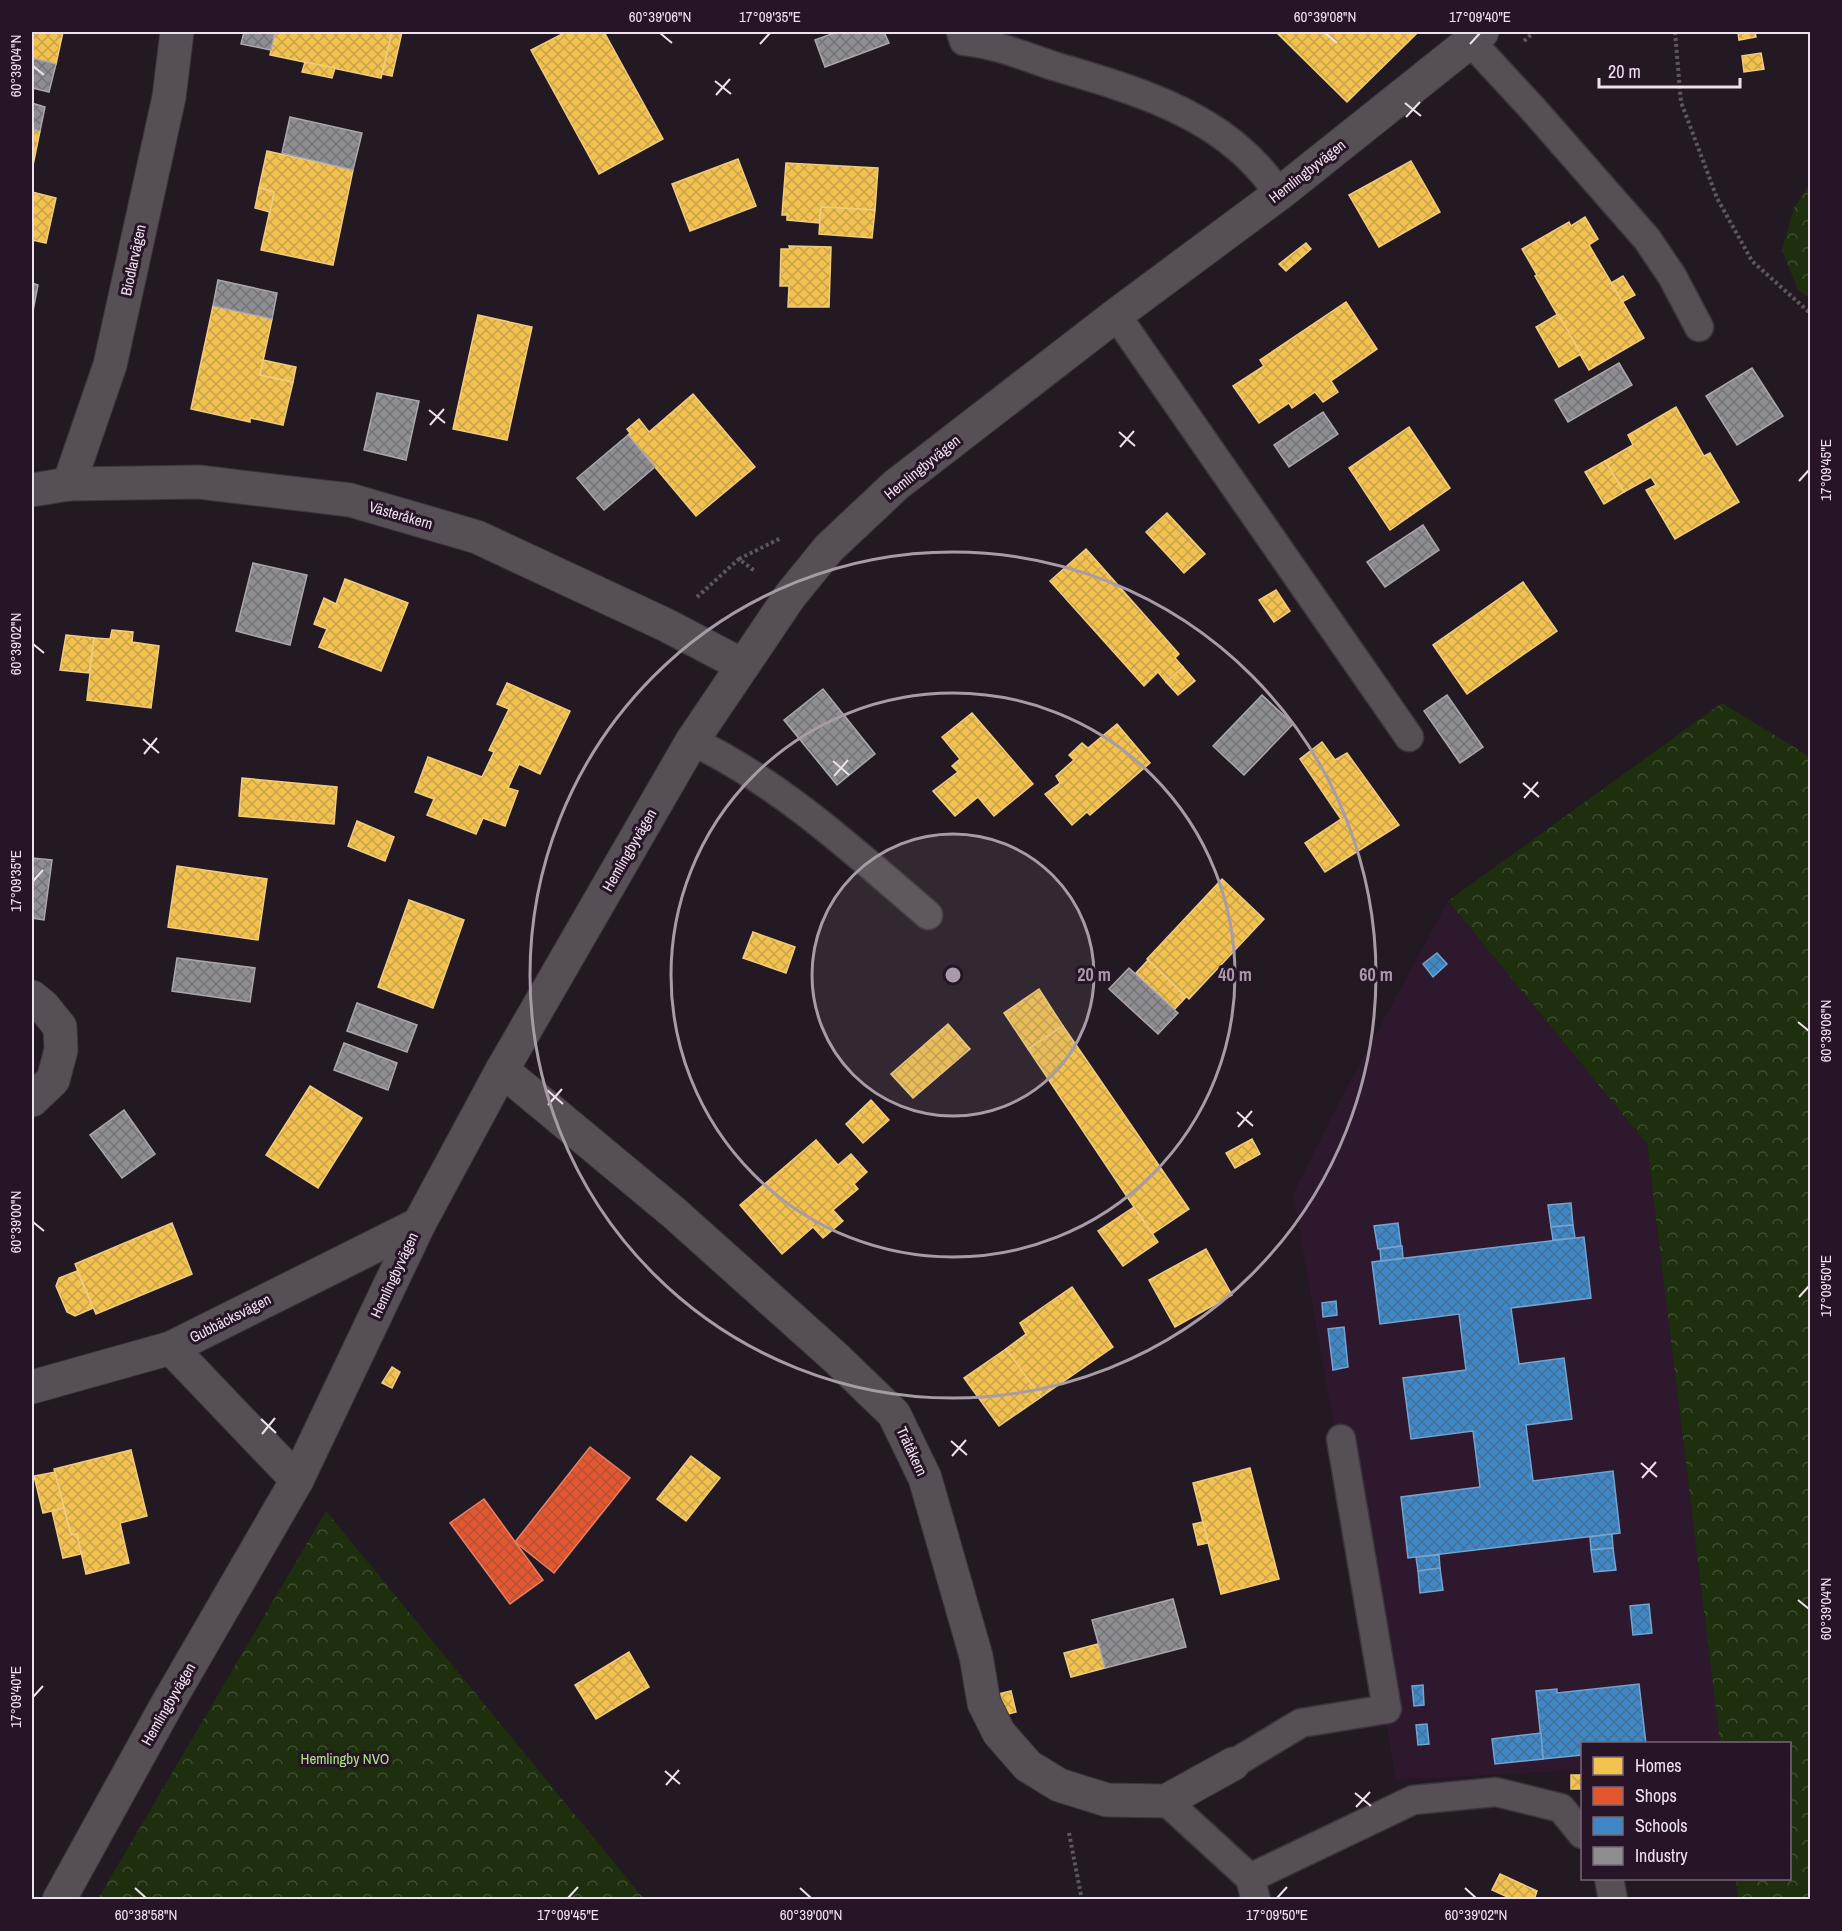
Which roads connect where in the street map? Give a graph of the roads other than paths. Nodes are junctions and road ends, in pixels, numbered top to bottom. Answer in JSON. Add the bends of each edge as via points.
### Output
{"nodes":[{"id":1,"x":177,"y":32,"type":"edge"},
{"id":2,"x":961,"y":32,"type":"edge"},
{"id":3,"x":1476,"y":37,"type":"edge"},
{"id":4,"x":1279,"y":194,"type":"junction"},
{"id":5,"x":1116,"y":315,"type":"junction"},
{"id":6,"x":1699,"y":327,"type":"dead end"},
{"id":7,"x":69,"y":484,"type":"junction"},
{"id":8,"x":32,"y":490,"type":"edge"},
{"id":9,"x":742,"y":665,"type":"junction"},
{"id":10,"x":1409,"y":737,"type":"dead end"},
{"id":11,"x":692,"y":741,"type":"junction"},
{"id":12,"x":928,"y":915,"type":"dead end"},
{"id":13,"x":32,"y":997,"type":"edge"},
{"id":14,"x":502,"y":1070,"type":"junction"},
{"id":15,"x":32,"y":1100,"type":"edge"},
{"id":16,"x":419,"y":1224,"type":"junction"},
{"id":17,"x":171,"y":1348,"type":"junction"},
{"id":18,"x":32,"y":1387,"type":"edge"},
{"id":19,"x":1341,"y":1439,"type":"dead end"},
{"id":20,"x":297,"y":1480,"type":"junction"},
{"id":21,"x":1233,"y":1764,"type":"joint"},
{"id":22,"x":1166,"y":1801,"type":"junction"},
{"id":23,"x":1581,"y":1833,"type":"edge"},
{"id":24,"x":1609,"y":1880,"type":"edge"},
{"id":25,"x":1253,"y":1889,"type":"edge"},
{"id":26,"x":59,"y":1899,"type":"edge"},
{"id":27,"x":1613,"y":1899,"type":"edge"}],
"edges":[{"from":1,"to":7,"type":"street","name":"Biodlarvägen","via":[[169,96],[110,365]]},
{"from":2,"to":4,"type":"lane","via":[[964,41],[1003,48],[1130,88],[1177,109],[1228,140],[1256,164]]},
{"from":3,"to":4,"type":"street","name":"Hemlingbyvägen"},
{"from":3,"to":6,"type":"lane","via":[[1496,68],[1647,239]]},
{"from":4,"to":5,"type":"street","name":"Hemlingbyvägen"},
{"from":5,"to":9,"type":"street","name":"Hemlingbyvägen","via":[[896,485],[829,548]]},
{"from":5,"to":10,"type":"lane"},
{"from":7,"to":8,"type":"street","name":"Västeråkern"},
{"from":7,"to":9,"type":"street","name":"Västeråkern","via":[[199,482],[350,500],[477,537]]},
{"from":9,"to":11,"type":"street","name":"Hemlingbyvägen"},
{"from":11,"to":12,"type":"lane","via":[[722,755],[769,786],[845,843]]},
{"from":11,"to":14,"type":"street","name":"Hemlingbyvägen"},
{"from":13,"to":15,"type":"street","via":[[60,1027],[61,1050],[53,1080]]},
{"from":14,"to":16,"type":"street","name":"Hemlingbyvägen"},
{"from":14,"to":22,"type":"street","name":"Trätåkern","via":[[674,1212],[894,1414],[925,1478],[973,1645],[984,1703],[999,1732],[1028,1766],[1059,1785],[1107,1800]]},
{"from":16,"to":17,"type":"street","name":"Gubbäcksvägen"},
{"from":16,"to":20,"type":"street","name":"Hemlingbyvägen"},
{"from":17,"to":18,"type":"street","name":"Gubbäcksvägen"},
{"from":17,"to":20,"type":"street"},
{"from":19,"to":21,"type":"lane","via":[[1387,1708],[1301,1723]]},
{"from":20,"to":26,"type":"street","name":"Hemlingbyvägen"},
{"from":21,"to":22,"type":"street","name":"Trätåkern"},
{"from":22,"to":25,"type":"lane"},
{"from":23,"to":25,"type":"lane","via":[[1561,1808],[1496,1792],[1413,1800]]},
{"from":24,"to":27,"type":"lane"}]}
